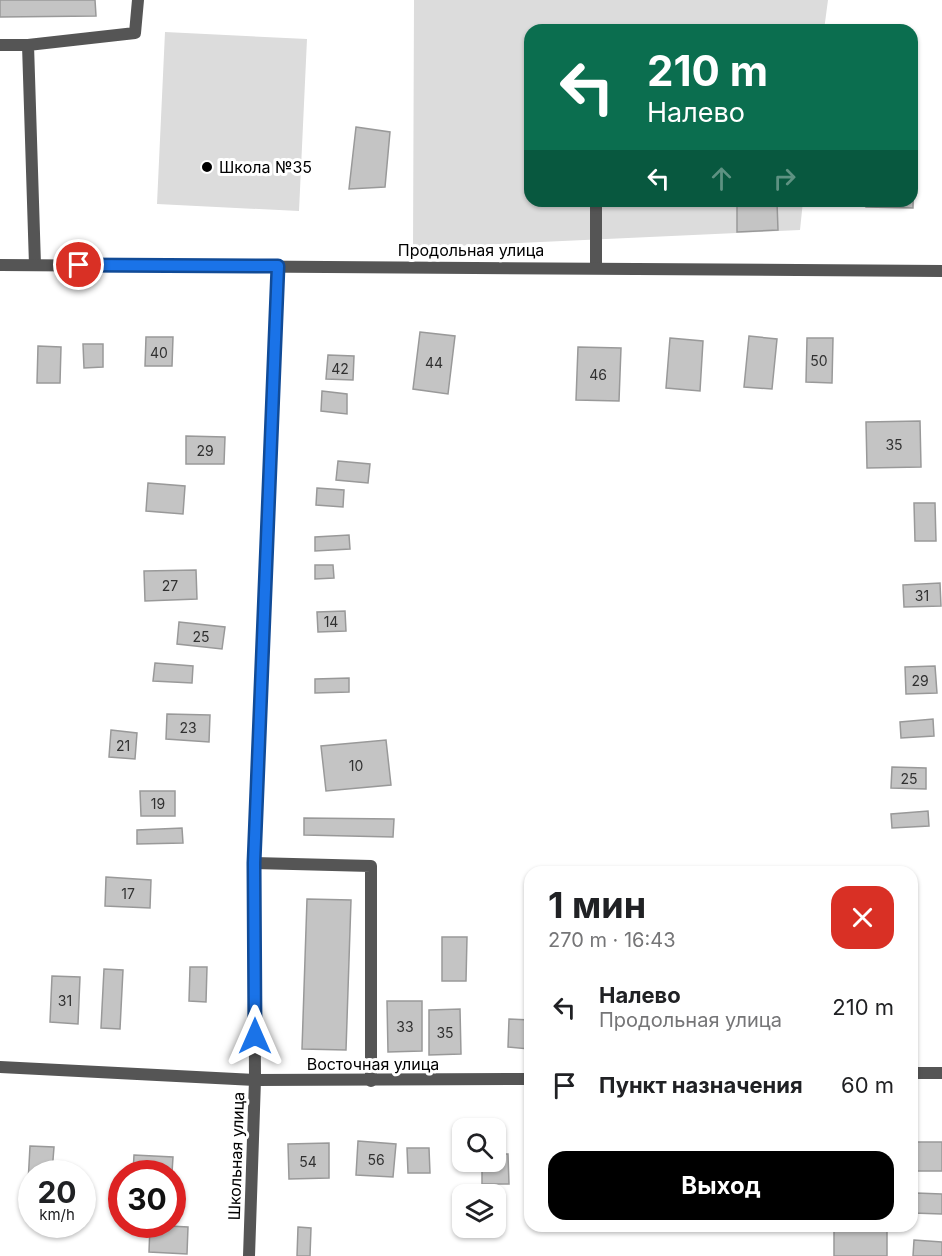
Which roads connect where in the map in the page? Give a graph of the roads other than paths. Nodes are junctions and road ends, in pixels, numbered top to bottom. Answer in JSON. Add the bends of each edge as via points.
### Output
{"nodes":[{"id":1,"x":138,"y":0,"type":"edge"},
{"id":2,"x":0,"y":45,"type":"edge"},
{"id":3,"x":28,"y":45,"type":"junction"},
{"id":4,"x":596,"y":207,"type":"edge"},
{"id":5,"x":0,"y":265,"type":"edge"},
{"id":6,"x":34,"y":265,"type":"junction"},
{"id":7,"x":278,"y":266,"type":"junction"},
{"id":8,"x":596,"y":268,"type":"junction"},
{"id":9,"x":942,"y":271,"type":"edge"},
{"id":10,"x":254,"y":863,"type":"junction"},
{"id":11,"x":0,"y":1067,"type":"edge"},
{"id":12,"x":918,"y":1073,"type":"edge"},
{"id":13,"x":942,"y":1073,"type":"edge"},
{"id":14,"x":524,"y":1079,"type":"edge"},
{"id":15,"x":255,"y":1080,"type":"junction"},
{"id":16,"x":371,"y":1081,"type":"junction"},
{"id":17,"x":249,"y":1256,"type":"edge"}],
"edges":[{"from":1,"to":3,"type":"street","via":[[135,33]]},
{"from":2,"to":3,"type":"street"},
{"from":3,"to":6,"type":"street"},
{"from":4,"to":8,"type":"street"},
{"from":5,"to":6,"type":"street","name":"Продольная улица"},
{"from":6,"to":7,"type":"street","name":"Продольная улица"},
{"from":7,"to":8,"type":"street","name":"Продольная улица"},
{"from":7,"to":10,"type":"street","name":"Школьная улица"},
{"from":8,"to":9,"type":"street","name":"Продольная улица"},
{"from":10,"to":15,"type":"street","name":"Школьная улица"},
{"from":10,"to":16,"type":"street","via":[[371,866]]},
{"from":11,"to":15,"type":"street","name":"Восточная улица"},
{"from":12,"to":13,"type":"street"},
{"from":14,"to":16,"type":"street","name":"Восточная улица"},
{"from":15,"to":16,"type":"street","name":"Восточная улица"},
{"from":15,"to":17,"type":"street","name":"Школьная улица"}]}
